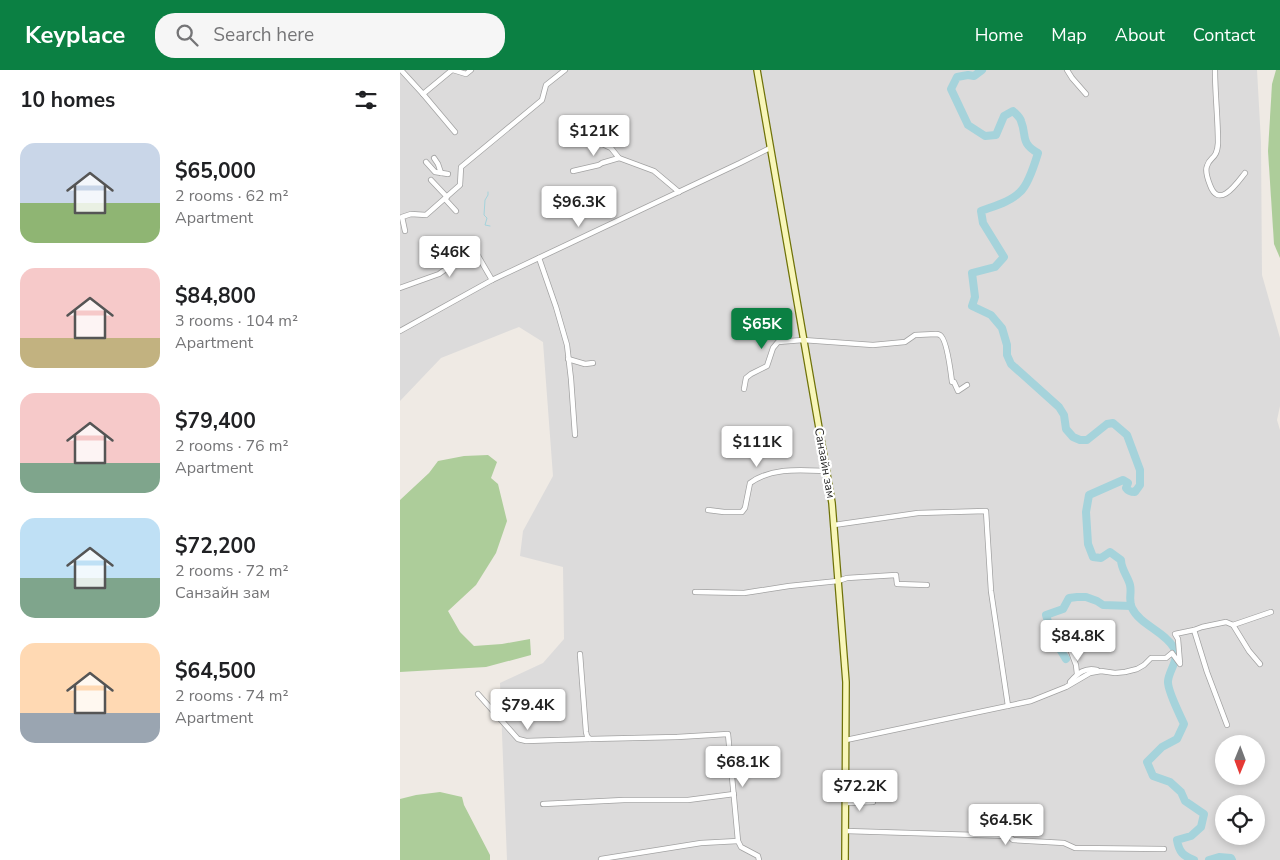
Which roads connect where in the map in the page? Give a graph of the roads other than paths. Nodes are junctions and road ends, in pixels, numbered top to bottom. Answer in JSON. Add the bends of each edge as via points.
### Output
{"nodes":[{"id":1,"x":401,"y":70,"type":"edge"},
{"id":2,"x":452,"y":70,"type":"edge"},
{"id":3,"x":471,"y":70,"type":"edge"},
{"id":4,"x":566,"y":70,"type":"edge"},
{"id":5,"x":757,"y":70,"type":"edge"},
{"id":6,"x":1068,"y":70,"type":"edge"},
{"id":7,"x":1215,"y":70,"type":"edge"},
{"id":8,"x":423,"y":94,"type":"junction"},
{"id":9,"x":1086,"y":94,"type":"dead end"},
{"id":10,"x":454,"y":132,"type":"dead end"},
{"id":11,"x":598,"y":142,"type":"dead end"},
{"id":12,"x":770,"y":148,"type":"junction"},
{"id":13,"x":434,"y":158,"type":"dead end"},
{"id":14,"x":619,"y":158,"type":"junction"},
{"id":15,"x":426,"y":162,"type":"dead end"},
{"id":16,"x":573,"y":171,"type":"dead end"},
{"id":17,"x":1245,"y":172,"type":"dead end"},
{"id":18,"x":440,"y":173,"type":"junction"},
{"id":19,"x":448,"y":174,"type":"dead end"},
{"id":20,"x":431,"y":180,"type":"dead end"},
{"id":21,"x":679,"y":192,"type":"junction"},
{"id":22,"x":446,"y":198,"type":"junction"},
{"id":23,"x":456,"y":211,"type":"dead end"},
{"id":24,"x":406,"y":231,"type":"dead end"},
{"id":25,"x":538,"y":258,"type":"junction"},
{"id":26,"x":492,"y":280,"type":"junction"},
{"id":27,"x":400,"y":288,"type":"edge"},
{"id":28,"x":400,"y":330,"type":"edge"},
{"id":29,"x":803,"y":340,"type":"junction"},
{"id":30,"x":568,"y":359,"type":"junction"},
{"id":31,"x":592,"y":363,"type":"dead end"},
{"id":32,"x":967,"y":385,"type":"dead end"},
{"id":33,"x":744,"y":389,"type":"dead end"},
{"id":34,"x":575,"y":435,"type":"dead end"},
{"id":35,"x":826,"y":470,"type":"junction"},
{"id":36,"x":708,"y":510,"type":"dead end"},
{"id":37,"x":834,"y":525,"type":"junction"},
{"id":38,"x":838,"y":581,"type":"junction"},
{"id":39,"x":927,"y":584,"type":"dead end"},
{"id":40,"x":695,"y":592,"type":"dead end"},
{"id":41,"x":1270,"y":612,"type":"dead end"},
{"id":42,"x":1233,"y":625,"type":"junction"},
{"id":43,"x":1194,"y":630,"type":"junction"},
{"id":44,"x":1067,"y":641,"type":"dead end"},
{"id":45,"x":580,"y":654,"type":"dead end"},
{"id":46,"x":1260,"y":664,"type":"dead end"},
{"id":47,"x":1101,"y":672,"type":"junction"},
{"id":48,"x":1077,"y":674,"type":"junction"},
{"id":49,"x":1066,"y":687,"type":"junction"},
{"id":50,"x":478,"y":694,"type":"dead end"},
{"id":51,"x":1008,"y":706,"type":"junction"},
{"id":52,"x":1227,"y":725,"type":"dead end"},
{"id":53,"x":590,"y":740,"type":"junction"},
{"id":54,"x":846,"y":740,"type":"junction"},
{"id":55,"x":734,"y":794,"type":"junction"},
{"id":56,"x":873,"y":802,"type":"dead end"},
{"id":57,"x":846,"y":803,"type":"junction"},
{"id":58,"x":543,"y":804,"type":"dead end"},
{"id":59,"x":846,"y":831,"type":"junction"},
{"id":60,"x":738,"y":841,"type":"junction"},
{"id":61,"x":1164,"y":849,"type":"dead end"},
{"id":62,"x":602,"y":860,"type":"edge"},
{"id":63,"x":759,"y":860,"type":"edge"},
{"id":64,"x":845,"y":860,"type":"edge"}],
"edges":[{"from":1,"to":8,"type":"street"},
{"from":2,"to":3,"type":"street","via":[[466,74]]},
{"from":2,"to":8,"type":"street"},
{"from":4,"to":22,"type":"street","via":[[546,85],[542,100],[461,167],[460,185]]},
{"from":5,"to":12,"type":"main road","name":"Санзайн зам"},
{"from":6,"to":9,"type":"street"},
{"from":7,"to":17,"type":"street","via":[[1218,149],[1206,168],[1212,190],[1221,195],[1227,193]]},
{"from":8,"to":10,"type":"street"},
{"from":11,"to":14,"type":"street","via":[[611,148]]},
{"from":12,"to":21,"type":"street"},
{"from":12,"to":29,"type":"main road","name":"Санзайн зам"},
{"from":13,"to":18,"type":"street"},
{"from":14,"to":16,"type":"street"},
{"from":14,"to":21,"type":"street","via":[[654,171]]},
{"from":15,"to":18,"type":"street"},
{"from":18,"to":19,"type":"street"},
{"from":20,"to":22,"type":"street"},
{"from":21,"to":25,"type":"street"},
{"from":22,"to":23,"type":"street"},
{"from":22,"to":24,"type":"street","via":[[426,215],[402,217]]},
{"from":25,"to":26,"type":"street"},
{"from":25,"to":30,"type":"street","via":[[567,345]]},
{"from":26,"to":27,"type":"street","via":[[474,249],[439,274]]},
{"from":26,"to":28,"type":"street"},
{"from":29,"to":32,"type":"street","via":[[873,345],[905,342],[915,335],[939,334],[946,346],[952,382],[958,392]]},
{"from":29,"to":33,"type":"street","via":[[778,342],[767,366],[746,378]]},
{"from":29,"to":35,"type":"main road","name":"Санзайн зам"},
{"from":30,"to":31,"type":"street"},
{"from":30,"to":34,"type":"street"},
{"from":35,"to":36,"type":"street","via":[[767,475],[750,483],[742,512]]},
{"from":35,"to":37,"type":"main road","name":"Санзайн зам"},
{"from":37,"to":38,"type":"main road","name":"Санзайн зам"},
{"from":37,"to":51,"type":"street","via":[[918,513],[986,511],[991,591]]},
{"from":38,"to":39,"type":"street","via":[[896,576],[897,584]]},
{"from":38,"to":40,"type":"street","via":[[744,593]]},
{"from":38,"to":54,"type":"main road","name":"Санзайн зам","via":[[846,682]]},
{"from":41,"to":42,"type":"street"},
{"from":42,"to":43,"type":"street","via":[[1226,622]]},
{"from":42,"to":46,"type":"street"},
{"from":43,"to":47,"type":"street","via":[[1175,634],[1180,664],[1172,653],[1166,658],[1152,658],[1137,669],[1126,672]]},
{"from":43,"to":52,"type":"street"},
{"from":44,"to":48,"type":"street"},
{"from":45,"to":53,"type":"street","via":[[586,732]]},
{"from":47,"to":48,"type":"street","via":[[1093,669]]},
{"from":47,"to":49,"type":"street","via":[[1090,673]]},
{"from":48,"to":49,"type":"street"},
{"from":49,"to":51,"type":"street"},
{"from":50,"to":53,"type":"street","via":[[518,739]]},
{"from":51,"to":54,"type":"street"},
{"from":53,"to":55,"type":"street","via":[[728,734]]},
{"from":54,"to":57,"type":"main road","name":"Санзайн зам"},
{"from":55,"to":58,"type":"street","via":[[688,800]]},
{"from":55,"to":60,"type":"street"},
{"from":56,"to":57,"type":"street"},
{"from":57,"to":59,"type":"main road","name":"Санзайн зам"},
{"from":59,"to":61,"type":"street","via":[[1009,836],[1013,840],[1064,843],[1074,848]]},
{"from":59,"to":64,"type":"main road","name":"Санзайн зам"},
{"from":60,"to":62,"type":"street","via":[[701,843]]},
{"from":60,"to":63,"type":"street"}]}
